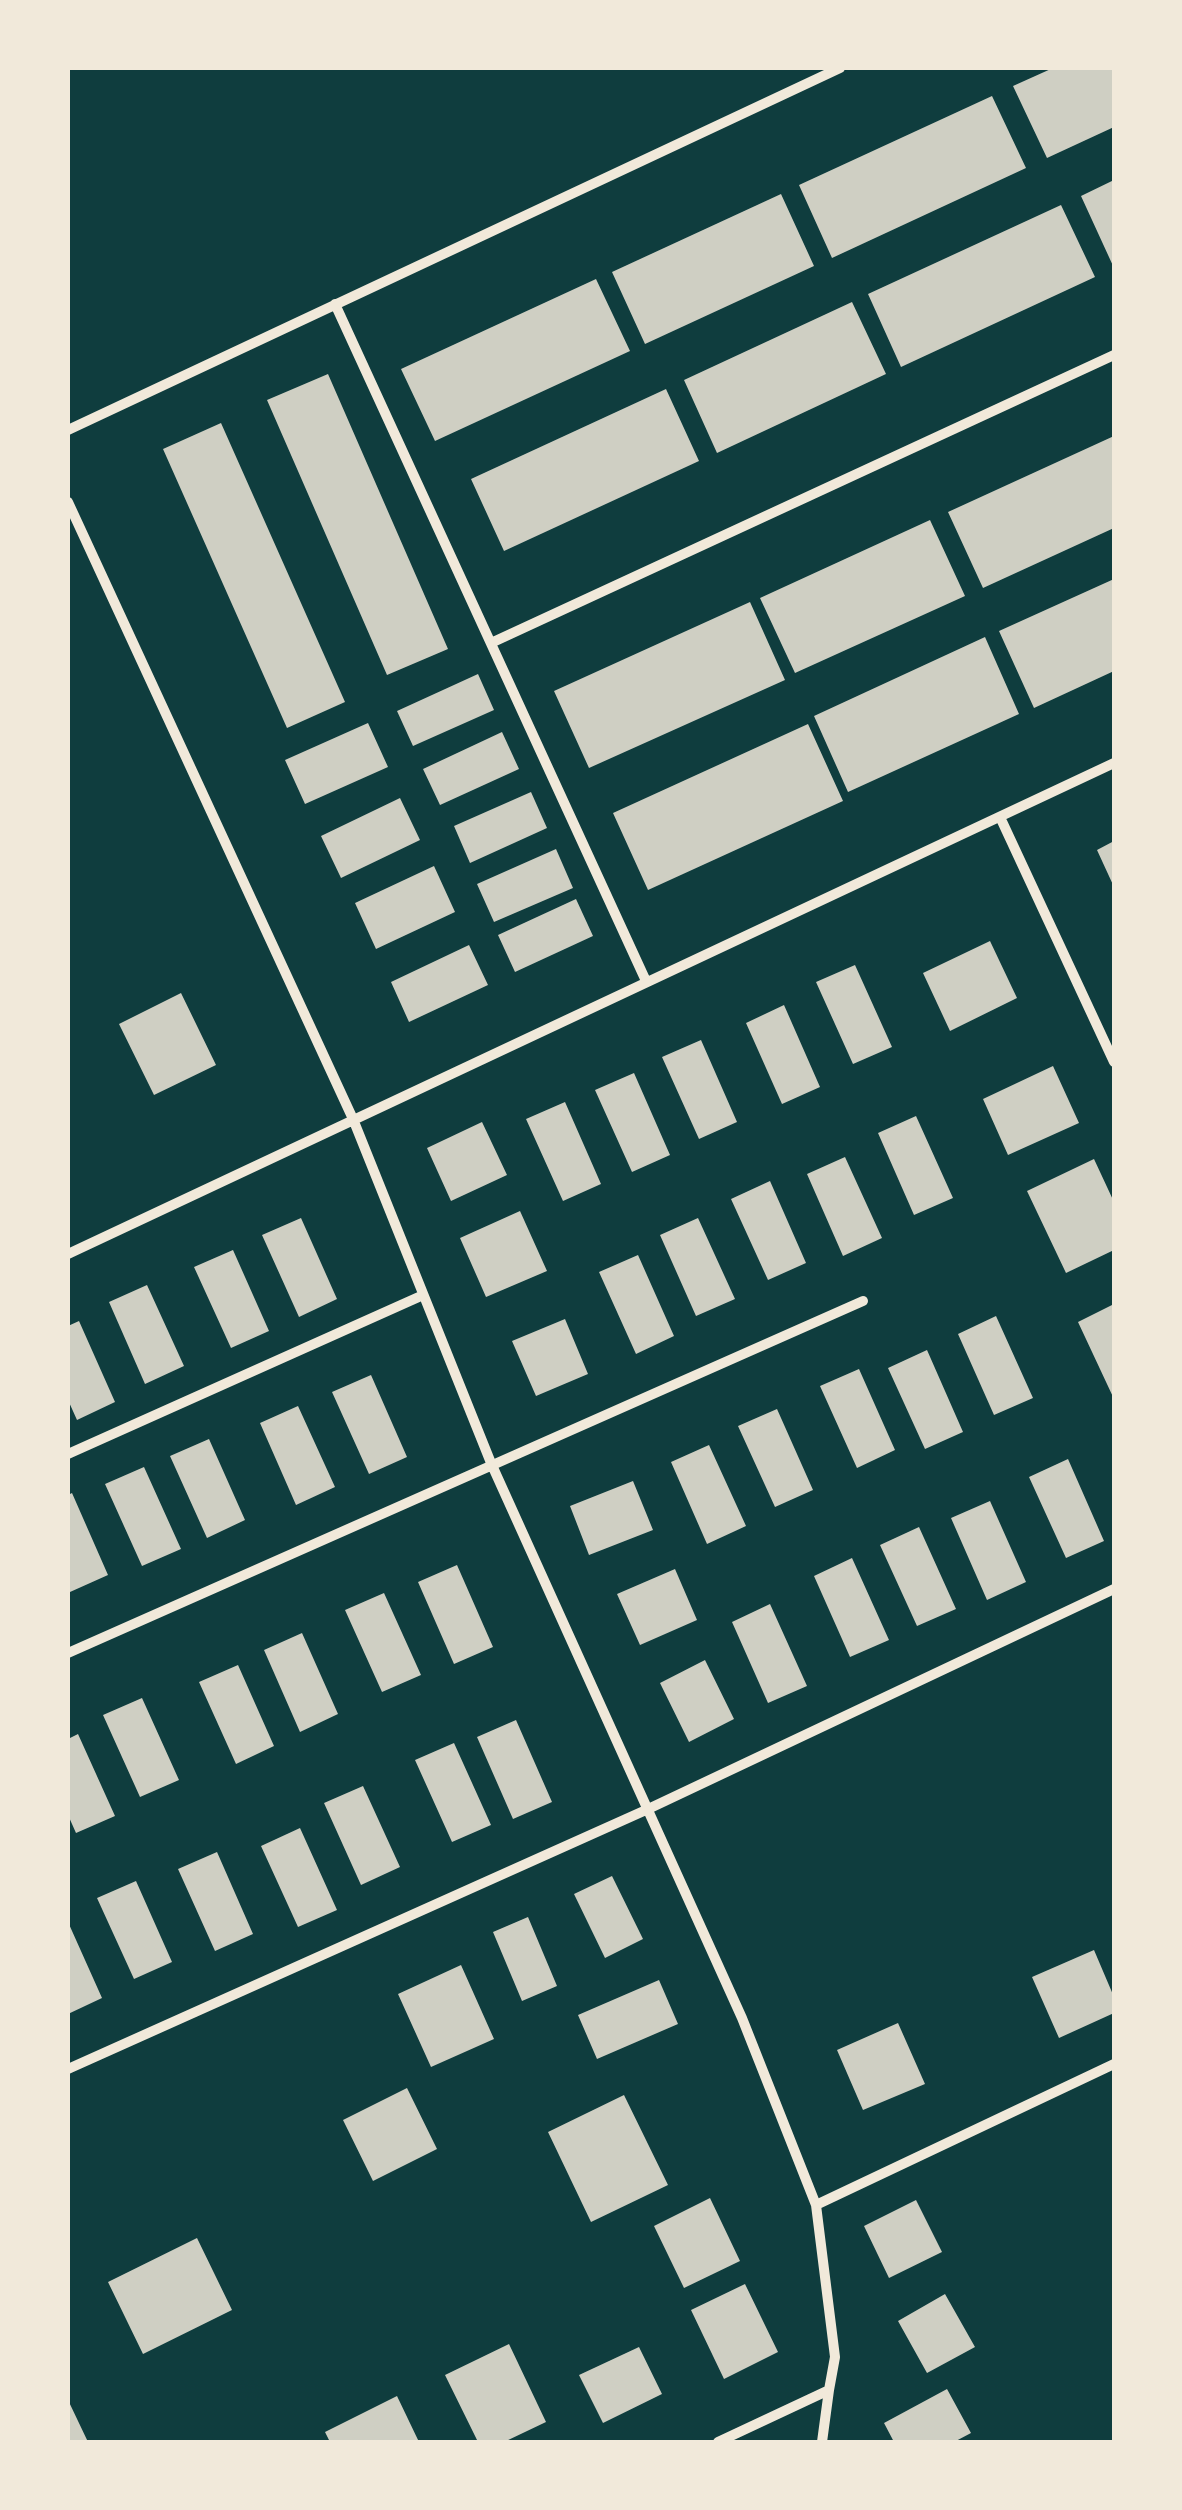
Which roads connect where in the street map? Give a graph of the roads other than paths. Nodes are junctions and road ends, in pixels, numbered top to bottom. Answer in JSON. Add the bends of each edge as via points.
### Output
{"nodes":[{"id":1,"x":840,"y":68,"type":"edge"},
{"id":2,"x":335,"y":304,"type":"junction"},
{"id":3,"x":1114,"y":355,"type":"edge"},
{"id":4,"x":68,"y":430,"type":"edge"},
{"id":5,"x":68,"y":502,"type":"edge"},
{"id":6,"x":491,"y":643,"type":"junction"},
{"id":7,"x":1114,"y":763,"type":"edge"},
{"id":8,"x":1000,"y":817,"type":"junction"},
{"id":9,"x":646,"y":981,"type":"junction"},
{"id":10,"x":1114,"y":1062,"type":"edge"},
{"id":11,"x":353,"y":1119,"type":"junction"},
{"id":12,"x":68,"y":1254,"type":"edge"},
{"id":13,"x":421,"y":1296,"type":"junction"},
{"id":14,"x":863,"y":1301,"type":"dead end"},
{"id":15,"x":68,"y":1454,"type":"edge"},
{"id":16,"x":491,"y":1462,"type":"junction"},
{"id":17,"x":1114,"y":1589,"type":"edge"},
{"id":18,"x":68,"y":1653,"type":"edge"},
{"id":19,"x":646,"y":1810,"type":"junction"},
{"id":20,"x":1114,"y":2064,"type":"edge"},
{"id":21,"x":68,"y":2069,"type":"edge"},
{"id":22,"x":816,"y":2205,"type":"junction"},
{"id":23,"x":829,"y":2390,"type":"junction"},
{"id":24,"x":718,"y":2442,"type":"edge"},
{"id":25,"x":822,"y":2442,"type":"edge"}],
"edges":[{"from":1,"to":2,"type":"street"},
{"from":2,"to":4,"type":"street"},
{"from":2,"to":6,"type":"street"},
{"from":3,"to":6,"type":"street"},
{"from":5,"to":11,"type":"street"},
{"from":6,"to":9,"type":"street"},
{"from":7,"to":8,"type":"street"},
{"from":8,"to":9,"type":"street"},
{"from":8,"to":10,"type":"street"},
{"from":9,"to":11,"type":"street"},
{"from":11,"to":12,"type":"street"},
{"from":11,"to":13,"type":"street"},
{"from":13,"to":15,"type":"street"},
{"from":13,"to":16,"type":"street"},
{"from":14,"to":16,"type":"street"},
{"from":16,"to":18,"type":"street"},
{"from":16,"to":19,"type":"street"},
{"from":17,"to":19,"type":"street"},
{"from":19,"to":21,"type":"street"},
{"from":19,"to":22,"type":"street","via":[[742,2018]]},
{"from":20,"to":22,"type":"street"},
{"from":22,"to":23,"type":"street","via":[[835,2357]]},
{"from":23,"to":24,"type":"street"},
{"from":23,"to":25,"type":"street"}]}
